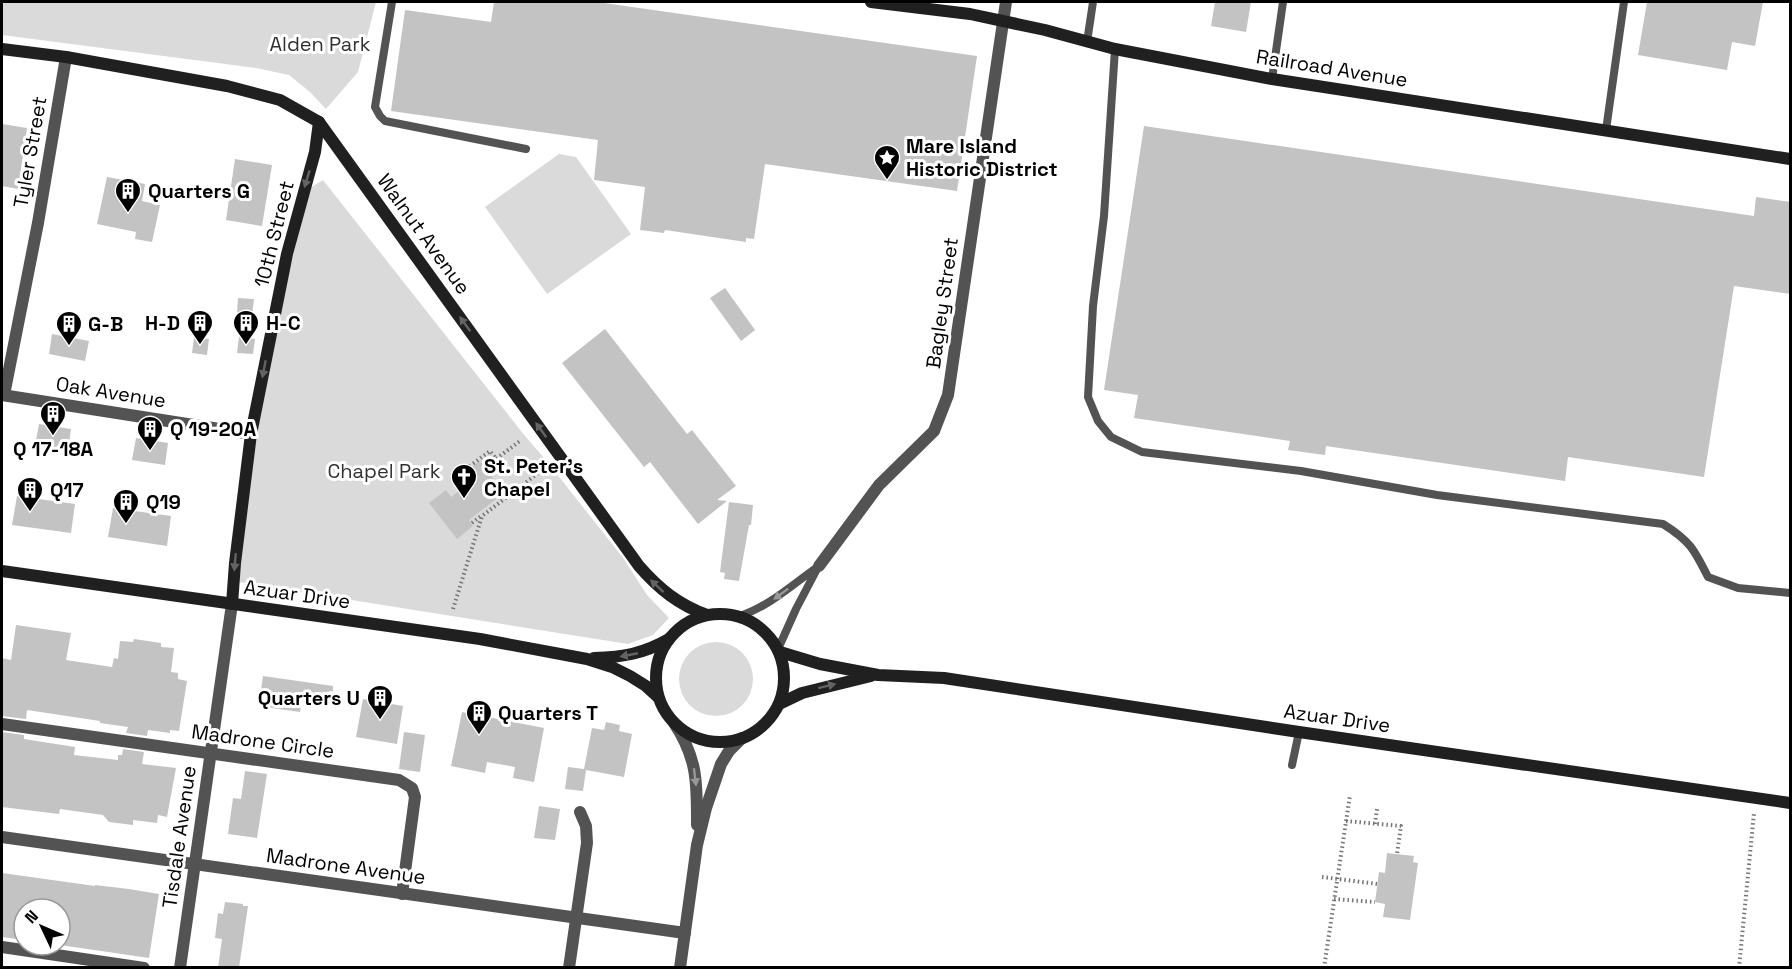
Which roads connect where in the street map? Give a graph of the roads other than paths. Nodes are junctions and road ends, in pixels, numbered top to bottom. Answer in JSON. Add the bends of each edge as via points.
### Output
{"nodes":[{"id":1,"x":392,"y":2,"type":"edge"},
{"id":2,"x":871,"y":2,"type":"edge"},
{"id":3,"x":1006,"y":2,"type":"edge"},
{"id":4,"x":1093,"y":2,"type":"edge"},
{"id":5,"x":1283,"y":2,"type":"edge"},
{"id":6,"x":1624,"y":2,"type":"edge"},
{"id":7,"x":1003,"y":21,"type":"junction"},
{"id":8,"x":1087,"y":42,"type":"junction"},
{"id":9,"x":1115,"y":48,"type":"junction"},
{"id":10,"x":2,"y":49,"type":"edge"},
{"id":11,"x":66,"y":57,"type":"junction"},
{"id":12,"x":1272,"y":79,"type":"junction"},
{"id":13,"x":319,"y":122,"type":"junction"},
{"id":14,"x":1606,"y":130,"type":"junction"},
{"id":15,"x":526,"y":150,"type":"dead end"},
{"id":16,"x":1791,"y":159,"type":"edge"},
{"id":17,"x":3,"y":395,"type":"edge"},
{"id":18,"x":251,"y":434,"type":"junction"},
{"id":19,"x":819,"y":566,"type":"junction"},
{"id":20,"x":2,"y":571,"type":"edge"},
{"id":21,"x":1791,"y":594,"type":"edge"},
{"id":22,"x":232,"y":604,"type":"junction"},
{"id":23,"x":707,"y":615,"type":"junction"},
{"id":24,"x":740,"y":616,"type":"junction"},
{"id":25,"x":669,"y":639,"type":"junction"},
{"id":26,"x":779,"y":651,"type":"junction"},
{"id":27,"x":587,"y":659,"type":"junction"},
{"id":28,"x":878,"y":675,"type":"junction"},
{"id":29,"x":658,"y":697,"type":"junction"},
{"id":30,"x":778,"y":704,"type":"junction"},
{"id":31,"x":674,"y":723,"type":"junction"},
{"id":32,"x":2,"y":724,"type":"edge"},
{"id":33,"x":1299,"y":732,"type":"junction"},
{"id":34,"x":742,"y":738,"type":"junction"},
{"id":35,"x":210,"y":753,"type":"junction"},
{"id":36,"x":1292,"y":765,"type":"dead end"},
{"id":37,"x":1791,"y":803,"type":"edge"},
{"id":38,"x":580,"y":812,"type":"dead end"},
{"id":39,"x":2,"y":837,"type":"edge"},
{"id":40,"x":697,"y":845,"type":"junction"},
{"id":41,"x":194,"y":864,"type":"junction"},
{"id":42,"x":402,"y":894,"type":"junction"},
{"id":43,"x":576,"y":918,"type":"junction"},
{"id":44,"x":685,"y":933,"type":"junction"},
{"id":45,"x":2,"y":947,"type":"edge"},
{"id":46,"x":144,"y":968,"type":"edge"},
{"id":47,"x":180,"y":968,"type":"edge"},
{"id":48,"x":569,"y":968,"type":"edge"},
{"id":49,"x":680,"y":968,"type":"edge"}],
"edges":[{"from":1,"to":15,"type":"lane","via":[[375,107],[380,116],[385,121]]},
{"from":2,"to":7,"type":"street","name":"Railroad Avenue"},
{"from":3,"to":7,"type":"street","name":"Bagley Street"},
{"from":4,"to":8,"type":"lane"},
{"from":5,"to":12,"type":"lane"},
{"from":6,"to":14,"type":"lane"},
{"from":7,"to":8,"type":"street","name":"Railroad Avenue"},
{"from":7,"to":19,"type":"street","name":"Bagley Street","via":[[948,395],[934,431],[879,485]]},
{"from":8,"to":9,"type":"street","name":"Railroad Avenue"},
{"from":9,"to":12,"type":"street","name":"Railroad Avenue"},
{"from":9,"to":21,"type":"lane","via":[[1088,397],[1098,421],[1110,436],[1142,452],[1663,524],[1682,535],[1695,550],[1708,577],[1738,588]]},
{"from":10,"to":11,"type":"street","name":"Walnut Avenue"},
{"from":11,"to":13,"type":"street","name":"Walnut Avenue","via":[[227,86],[280,100]]},
{"from":11,"to":17,"type":"street","name":"Tyler Street"},
{"from":12,"to":14,"type":"street","name":"Railroad Avenue"},
{"from":13,"to":18,"type":"street","name":"10th Street","one_way":true,"via":[[315,152],[287,254]]},
{"from":23,"to":13,"type":"street","name":"Walnut Avenue","one_way":true,"via":[[677,602],[639,566]]},
{"from":14,"to":16,"type":"street","name":"Railroad Avenue"},
{"from":17,"to":18,"type":"street","name":"Oak Avenue"},
{"from":18,"to":22,"type":"street","name":"10th Street","one_way":true},
{"from":19,"to":24,"type":"lane","name":"Bagley Street","one_way":true,"via":[[768,603]]},
{"from":19,"to":26,"type":"lane","name":"Bagley Street"},
{"from":20,"to":22,"type":"street","name":"Azuar Drive"},
{"from":22,"to":27,"type":"street","name":"Azuar Drive","via":[[480,639]]},
{"from":22,"to":35,"type":"street","name":"Tisdale Avenue"},
{"from":23,"to":24,"type":"street"},
{"from":23,"to":25,"type":"street","via":[[680,627]]},
{"from":24,"to":26,"type":"street","via":[[765,631]]},
{"from":25,"to":27,"type":"street","name":"Azuar Drive","one_way":true,"via":[[638,654]]},
{"from":25,"to":29,"type":"street","via":[[657,666]]},
{"from":26,"to":28,"type":"street","name":"Azuar Drive"},
{"from":26,"to":30,"type":"street","via":[[784,670]]},
{"from":27,"to":29,"type":"street","name":"Azuar Drive","via":[[630,676]]},
{"from":30,"to":28,"type":"street","name":"Azuar Drive","one_way":true,"via":[[812,690]]},
{"from":28,"to":33,"type":"street","name":"Azuar Drive","via":[[944,678]]},
{"from":29,"to":31,"type":"street"},
{"from":30,"to":34,"type":"street","via":[[770,719]]},
{"from":31,"to":34,"type":"street","via":[[711,741]]},
{"from":31,"to":40,"type":"street","one_way":true,"via":[[693,761]]},
{"from":32,"to":35,"type":"street","name":"Madrone Circle"},
{"from":33,"to":36,"type":"lane"},
{"from":33,"to":37,"type":"street","name":"Azuar Drive"},
{"from":34,"to":40,"type":"street","via":[[721,764]]},
{"from":35,"to":41,"type":"street","name":"Tisdale Avenue"},
{"from":35,"to":42,"type":"street","name":"Madrone Circle","via":[[406,784],[415,797]]},
{"from":38,"to":43,"type":"street","via":[[587,843]]},
{"from":39,"to":41,"type":"street","name":"Madrone Avenue"},
{"from":40,"to":44,"type":"street"},
{"from":41,"to":42,"type":"street","name":"Madrone Avenue"},
{"from":41,"to":47,"type":"street","name":"Tisdale Avenue"},
{"from":42,"to":43,"type":"street","name":"Madrone Avenue"},
{"from":43,"to":44,"type":"street","name":"Madrone Avenue"},
{"from":43,"to":48,"type":"street"},
{"from":44,"to":49,"type":"street"},
{"from":45,"to":46,"type":"street"}]}
